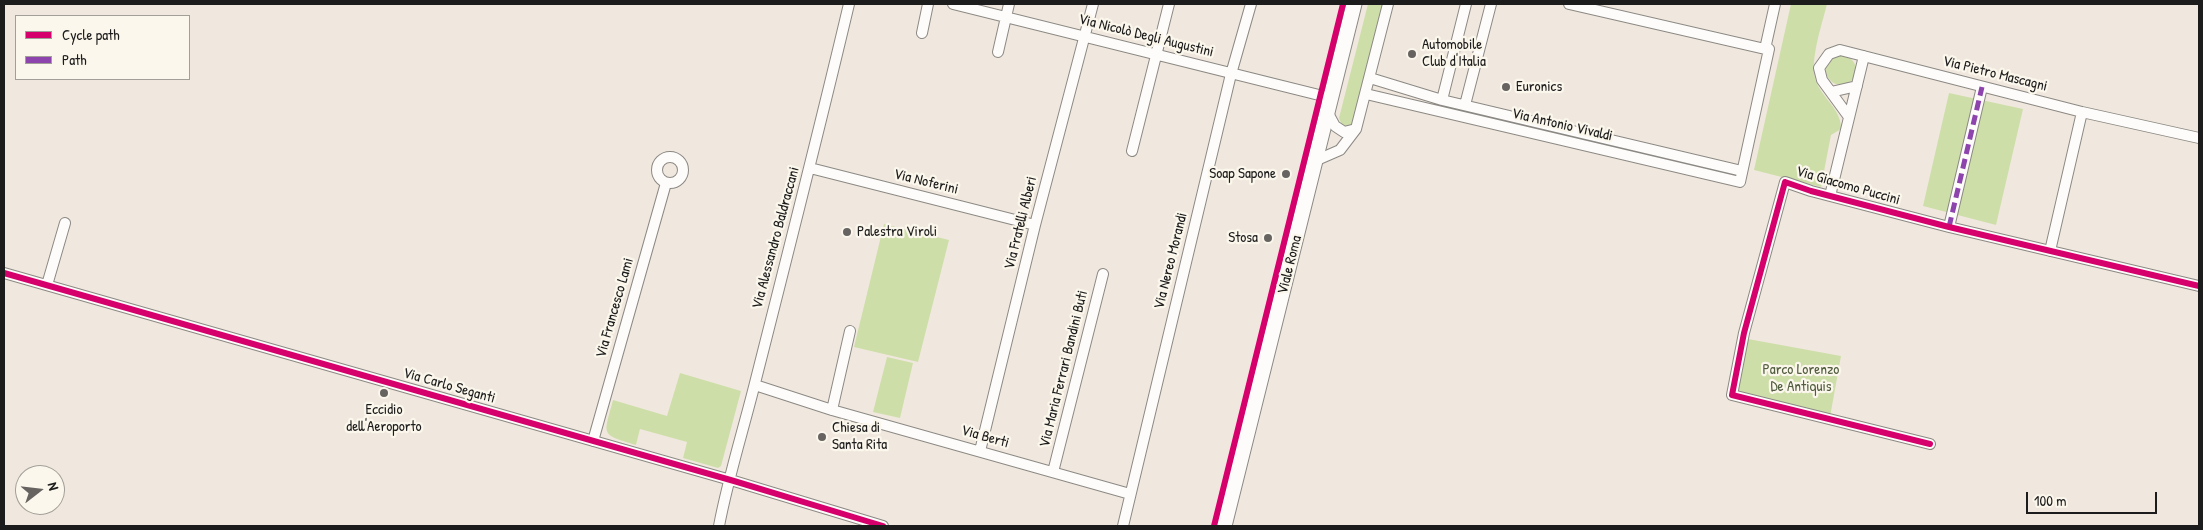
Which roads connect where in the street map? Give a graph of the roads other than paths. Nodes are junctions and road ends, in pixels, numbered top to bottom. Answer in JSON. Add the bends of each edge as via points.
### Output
{"nodes":[{"id":1,"x":849,"y":4,"type":"edge"},
{"id":2,"x":928,"y":4,"type":"edge"},
{"id":3,"x":953,"y":4,"type":"edge"},
{"id":4,"x":1009,"y":4,"type":"edge"},
{"id":5,"x":1093,"y":4,"type":"edge"},
{"id":6,"x":1169,"y":4,"type":"edge"},
{"id":7,"x":1251,"y":4,"type":"edge"},
{"id":8,"x":1354,"y":4,"type":"edge"},
{"id":9,"x":1388,"y":4,"type":"edge"},
{"id":10,"x":1466,"y":4,"type":"edge"},
{"id":11,"x":1491,"y":4,"type":"edge"},
{"id":12,"x":1569,"y":4,"type":"edge"},
{"id":13,"x":1775,"y":4,"type":"edge"},
{"id":14,"x":1006,"y":17,"type":"junction"},
{"id":15,"x":922,"y":33,"type":"dead end"},
{"id":16,"x":1085,"y":36,"type":"junction"},
{"id":17,"x":1766,"y":49,"type":"junction"},
{"id":18,"x":998,"y":52,"type":"dead end"},
{"id":19,"x":1156,"y":54,"type":"junction"},
{"id":20,"x":1864,"y":56,"type":"junction"},
{"id":21,"x":1231,"y":74,"type":"junction"},
{"id":22,"x":1370,"y":78,"type":"junction"},
{"id":23,"x":1857,"y":86,"type":"junction"},
{"id":24,"x":1982,"y":87,"type":"junction"},
{"id":25,"x":1831,"y":92,"type":"junction"},
{"id":26,"x":1366,"y":94,"type":"junction"},
{"id":27,"x":1442,"y":100,"type":"junction"},
{"id":28,"x":1465,"y":105,"type":"junction"},
{"id":29,"x":1329,"y":106,"type":"junction"},
{"id":30,"x":2082,"y":112,"type":"junction"},
{"id":31,"x":1849,"y":117,"type":"junction"},
{"id":32,"x":1356,"y":129,"type":"junction"},
{"id":33,"x":2199,"y":138,"type":"edge"},
{"id":34,"x":1132,"y":151,"type":"dead end"},
{"id":35,"x":1317,"y":160,"type":"junction"},
{"id":36,"x":810,"y":168,"type":"junction"},
{"id":37,"x":1742,"y":171,"type":"junction"},
{"id":38,"x":666,"y":182,"type":"dead end"},
{"id":39,"x":1830,"y":196,"type":"junction"},
{"id":40,"x":65,"y":223,"type":"dead end"},
{"id":41,"x":1035,"y":225,"type":"junction"},
{"id":42,"x":1949,"y":227,"type":"junction"},
{"id":43,"x":2050,"y":251,"type":"junction"},
{"id":44,"x":5,"y":272,"type":"edge"},
{"id":45,"x":1103,"y":274,"type":"dead end"},
{"id":46,"x":47,"y":285,"type":"junction"},
{"id":47,"x":2199,"y":286,"type":"edge"},
{"id":48,"x":850,"y":331,"type":"dead end"},
{"id":49,"x":755,"y":385,"type":"junction"},
{"id":50,"x":832,"y":410,"type":"junction"},
{"id":51,"x":593,"y":441,"type":"junction"},
{"id":52,"x":1930,"y":444,"type":"dead end"},
{"id":53,"x":980,"y":451,"type":"junction"},
{"id":54,"x":1053,"y":472,"type":"junction"},
{"id":55,"x":728,"y":479,"type":"junction"},
{"id":56,"x":1130,"y":494,"type":"junction"},
{"id":57,"x":876,"y":525,"type":"edge"},
{"id":58,"x":719,"y":526,"type":"edge"},
{"id":59,"x":1122,"y":526,"type":"edge"},
{"id":60,"x":1224,"y":526,"type":"edge"}],
"edges":[{"from":1,"to":36,"type":"street","name":"Via Alessandro Baldraccani"},
{"from":2,"to":15,"type":"street"},
{"from":3,"to":14,"type":"street","name":"Via Nicolò Degli Augustini"},
{"from":4,"to":14,"type":"street"},
{"from":5,"to":16,"type":"street","name":"Via Fratelli Alberi"},
{"from":6,"to":19,"type":"street"},
{"from":7,"to":21,"type":"street","name":"Via Nereo Morandi"},
{"from":8,"to":29,"type":"main road","name":"Viale Roma"},
{"from":9,"to":22,"type":"street"},
{"from":10,"to":27,"type":"street"},
{"from":11,"to":28,"type":"street"},
{"from":12,"to":17,"type":"street"},
{"from":13,"to":17,"type":"street"},
{"from":14,"to":16,"type":"street","name":"Via Nicolò Degli Augustini"},
{"from":14,"to":18,"type":"street"},
{"from":16,"to":19,"type":"street","name":"Via Nicolò Degli Augustini"},
{"from":16,"to":41,"type":"street","name":"Via Fratelli Alberi"},
{"from":17,"to":37,"type":"street","via":[[1769,49]]},
{"from":19,"to":21,"type":"street","name":"Via Nicolò Degli Augustini"},
{"from":19,"to":34,"type":"street"},
{"from":20,"to":23,"type":"street","name":"Via Giacomo Puccini"},
{"from":20,"to":24,"type":"street","name":"Via Pietro Mascagni"},
{"from":20,"to":25,"type":"street","name":"Via Pietro Mascagni","via":[[1840,50],[1829,54],[1819,68],[1822,80]]},
{"from":21,"to":29,"type":"street","name":"Via Nicolò Degli Augustini"},
{"from":21,"to":56,"type":"street","name":"Via Nereo Morandi"},
{"from":22,"to":26,"type":"street"},
{"from":22,"to":27,"type":"street","name":"Via Antonio Vivaldi"},
{"from":23,"to":25,"type":"street"},
{"from":23,"to":31,"type":"street","name":"Via Giacomo Puccini"},
{"from":24,"to":30,"type":"street","name":"Via Pietro Mascagni"},
{"from":24,"to":42,"type":"street"},
{"from":25,"to":31,"type":"street","name":"Via Pietro Mascagni"},
{"from":26,"to":32,"type":"street"},
{"from":26,"to":37,"type":"street","name":"Via Antonio Vivaldi","via":[[1740,182]]},
{"from":27,"to":28,"type":"street","name":"Via Antonio Vivaldi"},
{"from":28,"to":37,"type":"street","name":"Via Antonio Vivaldi"},
{"from":29,"to":32,"type":"street","via":[[1335,126],[1344,132]]},
{"from":29,"to":35,"type":"main road","name":"Viale Roma"},
{"from":30,"to":33,"type":"street","name":"Via Pietro Mascagni"},
{"from":30,"to":43,"type":"street"},
{"from":31,"to":39,"type":"street","name":"Via Giacomo Puccini"},
{"from":32,"to":35,"type":"street","via":[[1340,150]]},
{"from":35,"to":60,"type":"main road","name":"Viale Roma"},
{"from":36,"to":41,"type":"street","name":"Via Noferini"},
{"from":36,"to":49,"type":"street","name":"Via Alessandro Baldraccani"},
{"from":38,"to":51,"type":"street","name":"Via Francesco Lami"},
{"from":39,"to":42,"type":"street","name":"Via Giacomo Puccini"},
{"from":39,"to":52,"type":"street","name":"Via Giacomo Puccini","via":[[1785,182],[1744,333],[1732,395]]},
{"from":40,"to":46,"type":"street"},
{"from":41,"to":53,"type":"street","name":"Via Fratelli Alberi"},
{"from":42,"to":43,"type":"street","name":"Via Giacomo Puccini"},
{"from":43,"to":47,"type":"street","name":"Via Giacomo Puccini"},
{"from":44,"to":46,"type":"street","name":"Via Carlo Seganti"},
{"from":45,"to":54,"type":"street","name":"Via Maria Ferrari Bandini Buti"},
{"from":46,"to":51,"type":"street","name":"Via Carlo Seganti"},
{"from":48,"to":50,"type":"street"},
{"from":49,"to":50,"type":"street","name":"Via Berti"},
{"from":49,"to":55,"type":"street","name":"Via Alessandro Baldraccani"},
{"from":50,"to":53,"type":"street","name":"Via Berti"},
{"from":51,"to":55,"type":"street","name":"Via Carlo Seganti"},
{"from":53,"to":54,"type":"street","name":"Via Berti"},
{"from":54,"to":56,"type":"street","name":"Via Berti"},
{"from":55,"to":57,"type":"street","name":"Via Carlo Seganti"},
{"from":55,"to":58,"type":"street","name":"Via Alessandro Baldraccani"},
{"from":56,"to":59,"type":"street","name":"Via Nereo Morandi"}]}
